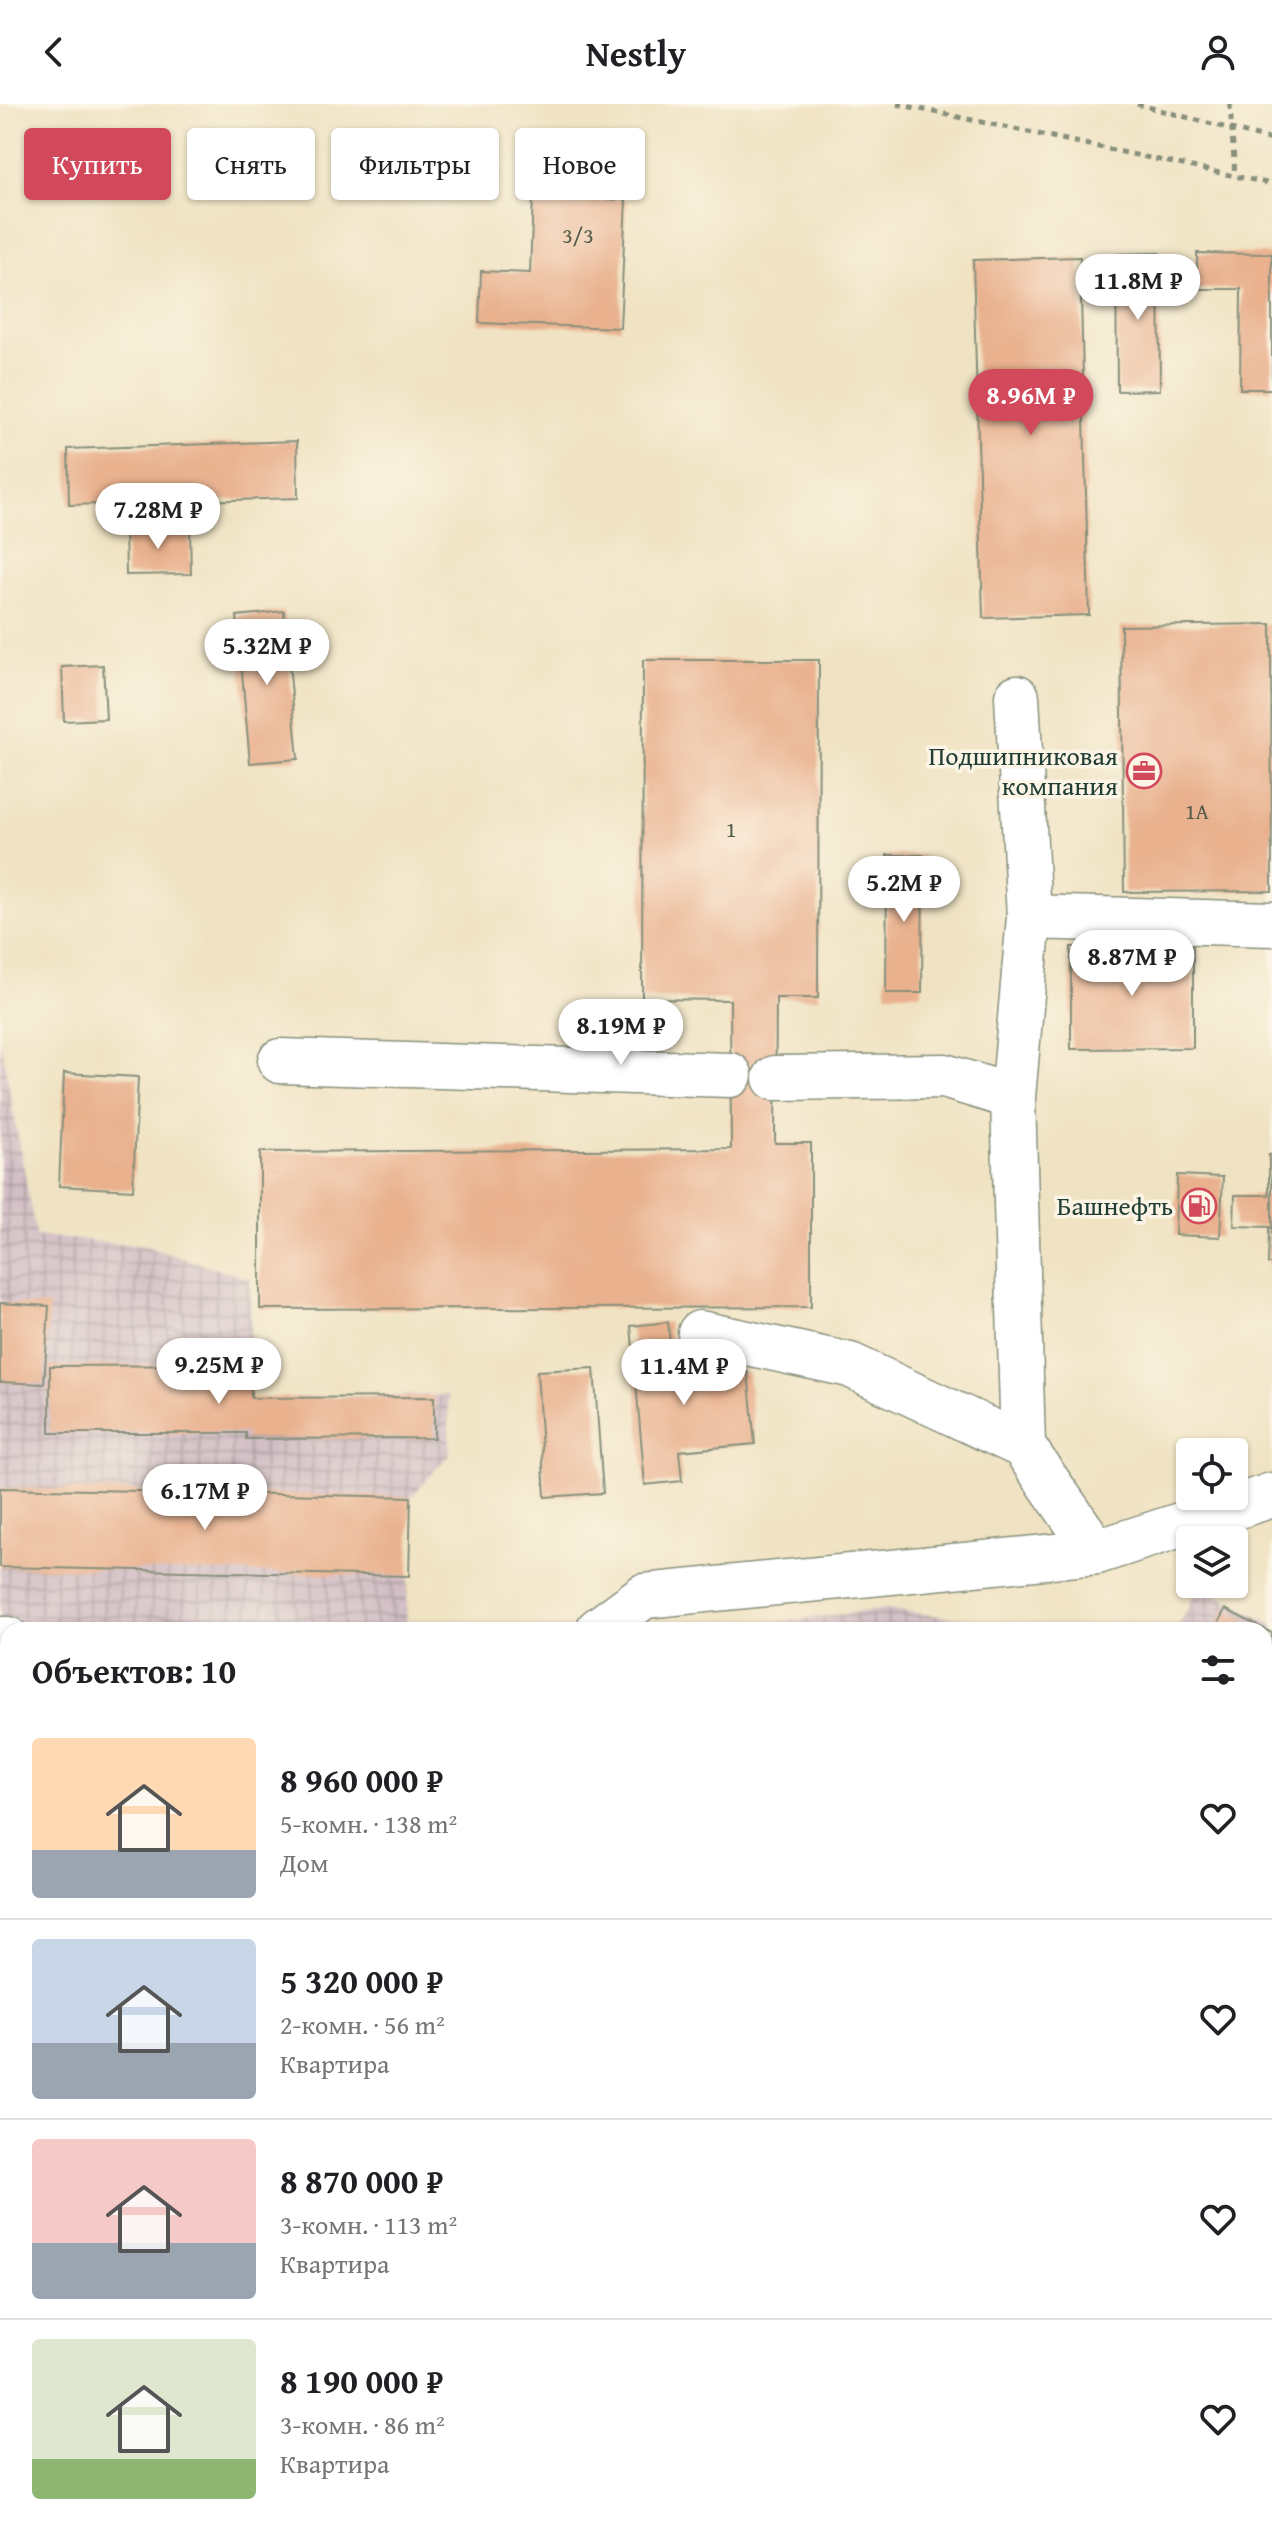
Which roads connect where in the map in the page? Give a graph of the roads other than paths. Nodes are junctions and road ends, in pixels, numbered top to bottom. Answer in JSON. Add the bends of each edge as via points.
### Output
{"nodes":[{"id":1,"x":1017,"y":697,"type":"dead end"},
{"id":2,"x":1029,"y":917,"type":"junction"},
{"id":3,"x":1272,"y":924,"type":"edge"},
{"id":4,"x":280,"y":1061,"type":"dead end"},
{"id":5,"x":730,"y":1075,"type":"dead end"},
{"id":6,"x":775,"y":1078,"type":"dead end"},
{"id":7,"x":1013,"y":1097,"type":"junction"},
{"id":8,"x":700,"y":1333,"type":"dead end"},
{"id":9,"x":1023,"y":1446,"type":"junction"},
{"id":10,"x":1272,"y":1495,"type":"edge"},
{"id":11,"x":1097,"y":1552,"type":"junction"},
{"id":12,"x":609,"y":1622,"type":"edge"}],
"edges":[{"from":1,"to":2,"type":"street"},
{"from":2,"to":3,"type":"street"},
{"from":2,"to":7,"type":"street"},
{"from":4,"to":5,"type":"street"},
{"from":6,"to":7,"type":"street","via":[[944,1076]]},
{"from":7,"to":9,"type":"street"},
{"from":8,"to":9,"type":"street","via":[[850,1365]]},
{"from":9,"to":11,"type":"street"},
{"from":10,"to":11,"type":"street"},
{"from":11,"to":12,"type":"street","via":[[644,1596]]}]}
